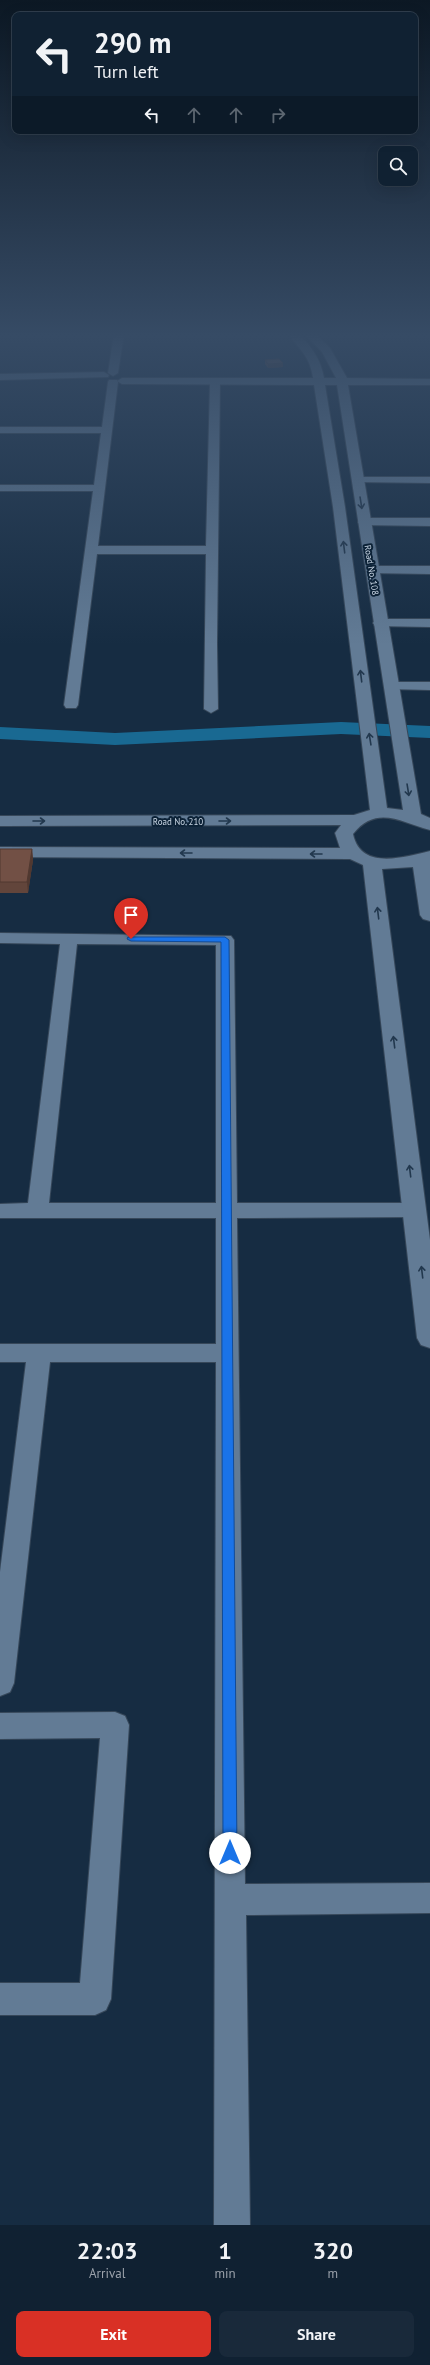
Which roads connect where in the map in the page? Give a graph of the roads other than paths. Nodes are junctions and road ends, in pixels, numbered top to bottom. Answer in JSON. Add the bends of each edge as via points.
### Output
{"nodes":[{"id":1,"x":106,"y":438,"type":"edge"},
{"id":2,"x":214,"y":438,"type":"edge"},
{"id":3,"x":328,"y":438,"type":"edge"},
{"id":4,"x":351,"y":438,"type":"edge"},
{"id":5,"x":358,"y":480,"type":"junction"},
{"id":6,"x":430,"y":480,"type":"edge"},
{"id":7,"x":0,"y":488,"type":"edge"},
{"id":8,"x":99,"y":491,"type":"junction"},
{"id":9,"x":0,"y":494,"type":"edge"},
{"id":10,"x":364,"y":522,"type":"junction"},
{"id":11,"x":430,"y":522,"type":"edge"},
{"id":12,"x":91,"y":550,"type":"junction"},
{"id":13,"x":212,"y":550,"type":"junction"},
{"id":14,"x":372,"y":570,"type":"junction"},
{"id":15,"x":430,"y":570,"type":"edge"},
{"id":16,"x":380,"y":623,"type":"junction"},
{"id":17,"x":430,"y":623,"type":"edge"},
{"id":18,"x":391,"y":686,"type":"junction"},
{"id":19,"x":430,"y":686,"type":"edge"},
{"id":20,"x":71,"y":705,"type":"dead end"},
{"id":21,"x":211,"y":709,"type":"dead end"},
{"id":22,"x":378,"y":814,"type":"junction"},
{"id":23,"x":412,"y":817,"type":"junction"},
{"id":24,"x":356,"y":820,"type":"junction"},
{"id":25,"x":0,"y":821,"type":"edge"},
{"id":26,"x":430,"y":825,"type":"edge"},
{"id":27,"x":0,"y":852,"type":"edge"},
{"id":28,"x":363,"y":858,"type":"junction"},
{"id":29,"x":425,"y":859,"type":"edge"},
{"id":30,"x":430,"y":915,"type":"edge"},
{"id":31,"x":0,"y":938,"type":"edge"},
{"id":32,"x":69,"y":938,"type":"junction"},
{"id":33,"x":414,"y":1210,"type":"junction"},
{"id":34,"x":0,"y":1211,"type":"edge"},
{"id":35,"x":38,"y":1211,"type":"junction"},
{"id":36,"x":226,"y":1211,"type":"junction"},
{"id":37,"x":430,"y":1338,"type":"edge"},
{"id":38,"x":39,"y":1353,"type":"junction"},
{"id":39,"x":227,"y":1353,"type":"junction"},
{"id":40,"x":0,"y":1354,"type":"edge"},
{"id":41,"x":0,"y":1683,"type":"edge"},
{"id":42,"x":0,"y":1726,"type":"edge"},
{"id":43,"x":430,"y":1898,"type":"edge"},
{"id":44,"x":230,"y":1900,"type":"junction"},
{"id":45,"x":0,"y":1999,"type":"edge"},
{"id":46,"x":232,"y":2225,"type":"edge"}],
"edges":[{"from":1,"to":8,"type":"street"},
{"from":2,"to":13,"type":"street"},
{"from":22,"to":3,"type":"street","one_way":true,"via":[[374,764]]},
{"from":4,"to":5,"type":"street","name":"Road No. 108"},
{"from":5,"to":6,"type":"street"},
{"from":5,"to":10,"type":"street","name":"Road No. 108","one_way":true},
{"from":7,"to":8,"type":"street"},
{"from":8,"to":9,"type":"street"},
{"from":8,"to":12,"type":"street"},
{"from":10,"to":11,"type":"street"},
{"from":10,"to":14,"type":"street","name":"Road No. 108"},
{"from":12,"to":13,"type":"street"},
{"from":12,"to":20,"type":"street"},
{"from":13,"to":21,"type":"street"},
{"from":14,"to":15,"type":"street"},
{"from":14,"to":16,"type":"street","name":"Road No. 108"},
{"from":16,"to":17,"type":"street"},
{"from":16,"to":18,"type":"street","name":"Road No. 108"},
{"from":18,"to":19,"type":"street"},
{"from":18,"to":23,"type":"street","name":"Road No. 108","one_way":true},
{"from":22,"to":23,"type":"street","name":"Road No. 210"},
{"from":22,"to":24,"type":"street","name":"Road No. 210"},
{"from":23,"to":26,"type":"street","name":"Road No. 210"},
{"from":25,"to":24,"type":"street","name":"Road No. 210","one_way":true},
{"from":24,"to":28,"type":"street","via":[[344,833],[344,840]]},
{"from":28,"to":27,"type":"street","one_way":true},
{"from":28,"to":29,"type":"street","via":[[397,865]]},
{"from":33,"to":28,"type":"street","one_way":true},
{"from":29,"to":30,"type":"street"},
{"from":31,"to":32,"type":"street"},
{"from":32,"to":35,"type":"street"},
{"from":32,"to":36,"type":"street","via":[[225,940]]},
{"from":33,"to":36,"type":"street"},
{"from":37,"to":33,"type":"street","one_way":true},
{"from":34,"to":35,"type":"street"},
{"from":35,"to":36,"type":"street"},
{"from":36,"to":39,"type":"street"},
{"from":38,"to":39,"type":"street"},
{"from":38,"to":40,"type":"street"},
{"from":38,"to":41,"type":"street"},
{"from":39,"to":44,"type":"street"},
{"from":42,"to":45,"type":"street","via":[[115,1725],[95,1999]]},
{"from":43,"to":44,"type":"street"},
{"from":44,"to":46,"type":"street"}]}
